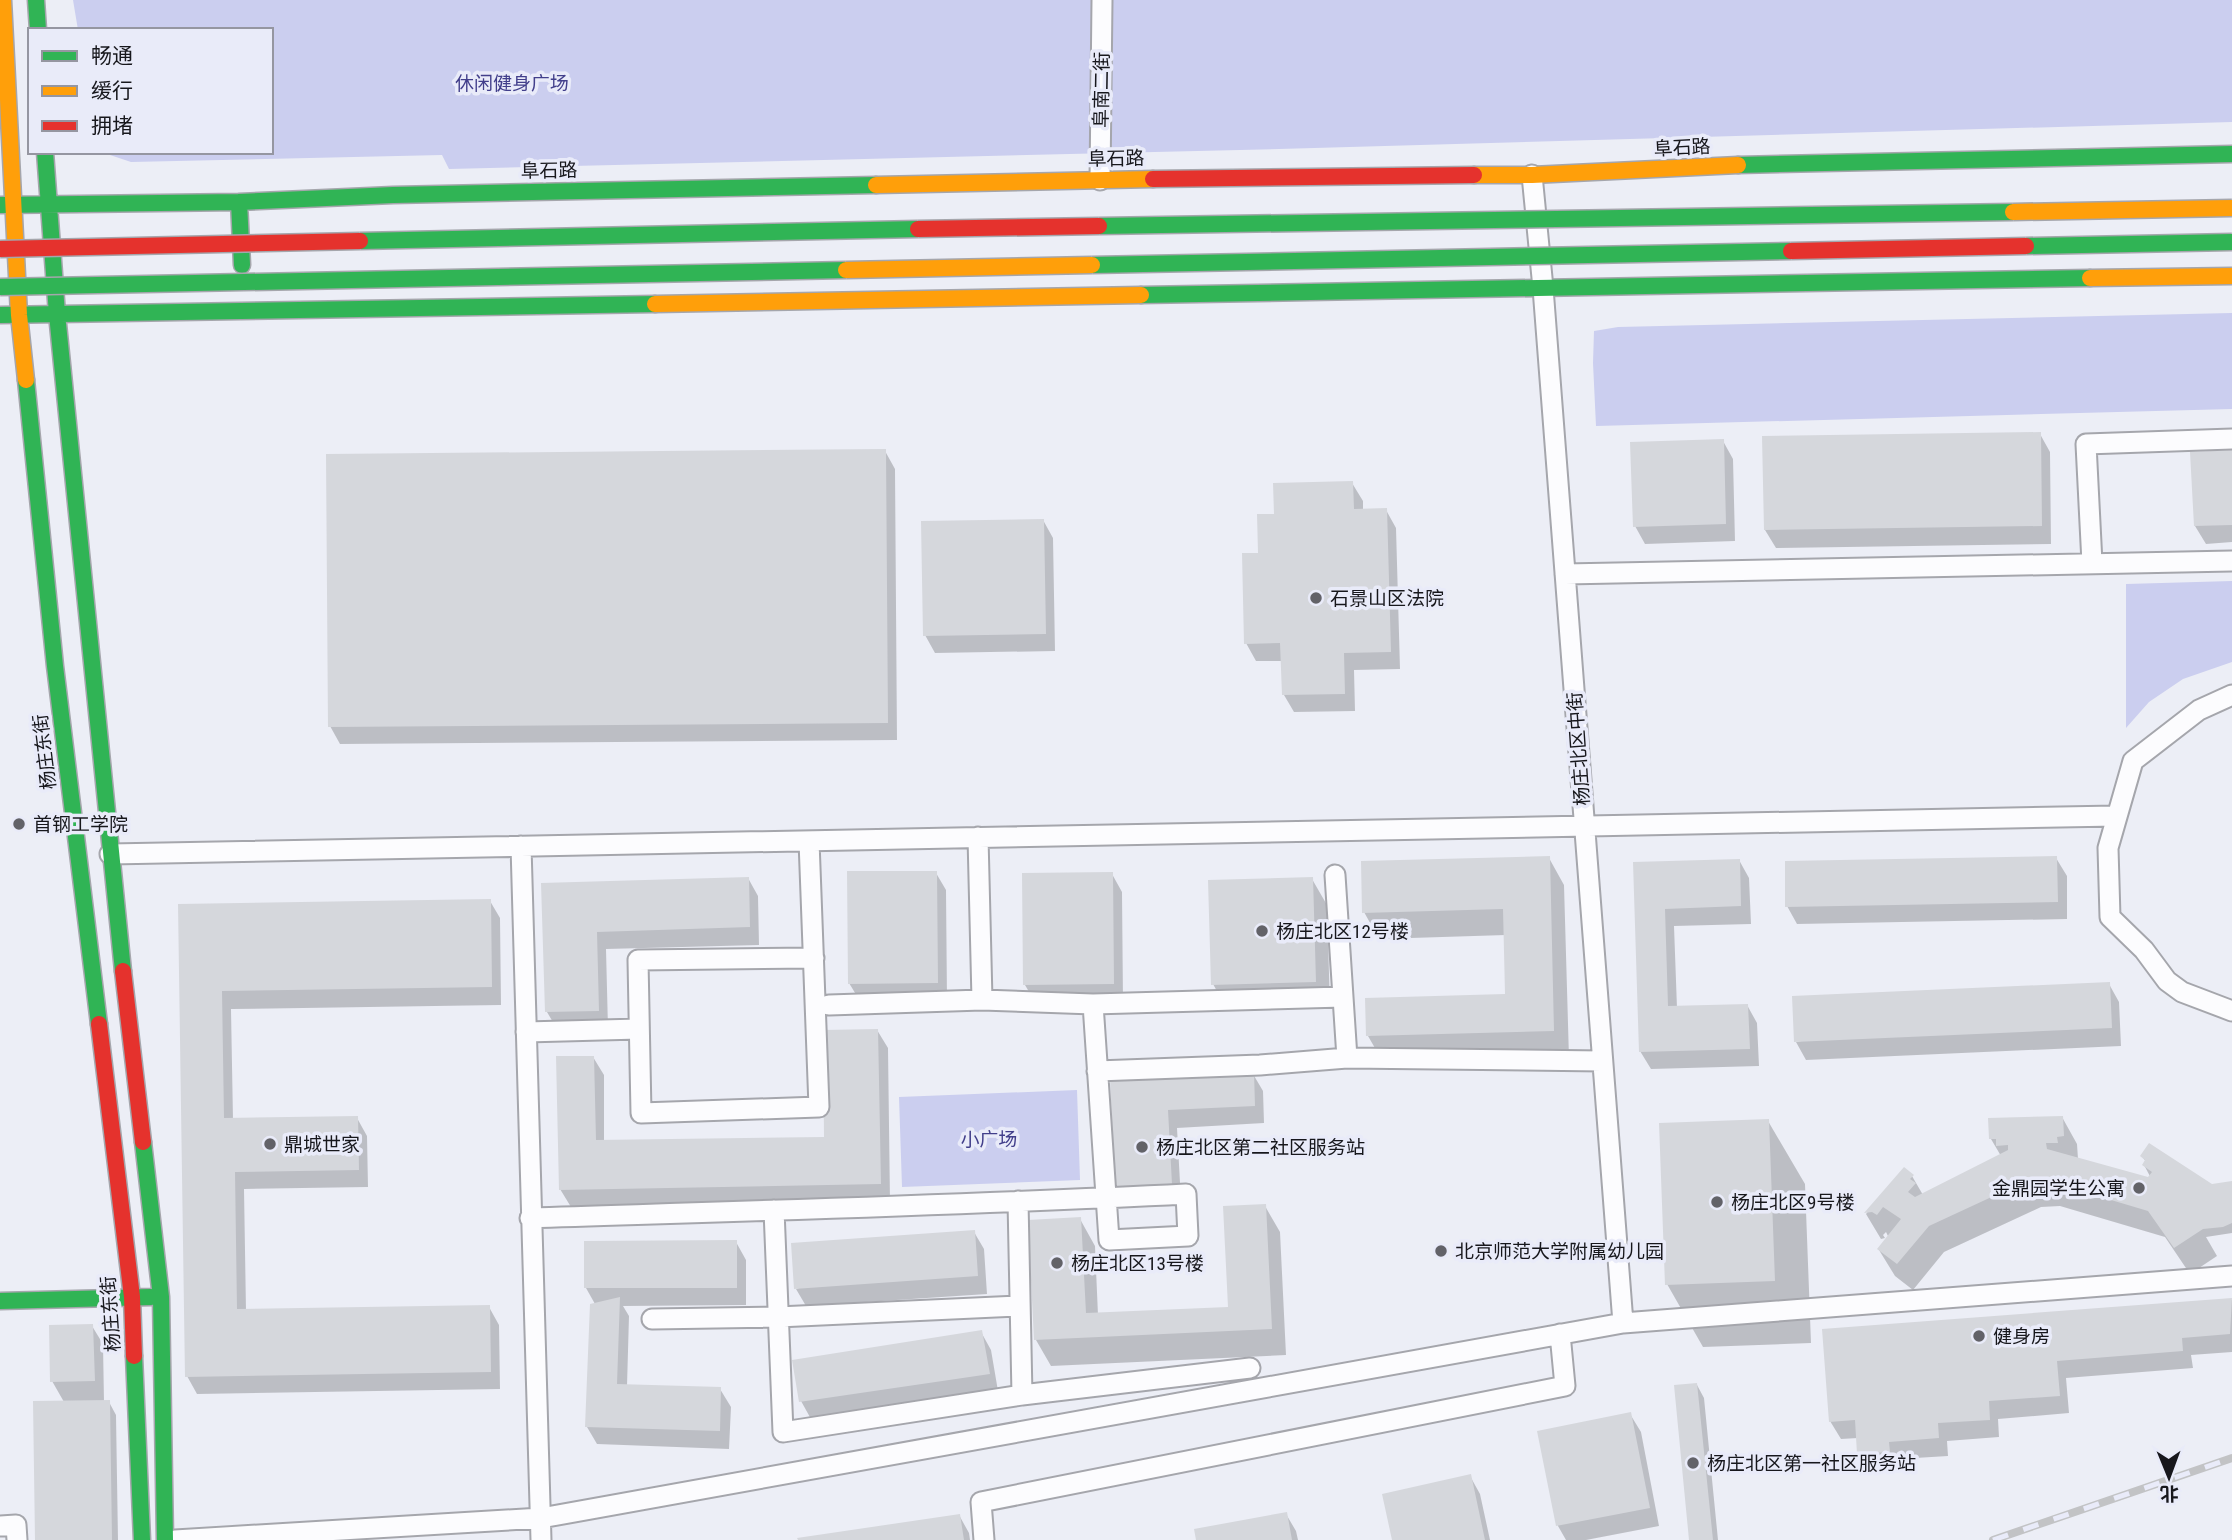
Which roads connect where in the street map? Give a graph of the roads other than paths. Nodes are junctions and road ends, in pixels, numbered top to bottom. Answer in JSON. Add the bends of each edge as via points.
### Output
{"nodes":[{"id":1,"x":3,"y":0,"type":"edge"},
{"id":2,"x":36,"y":0,"type":"edge"},
{"id":3,"x":1102,"y":0,"type":"edge"},
{"id":4,"x":37,"y":28,"type":"edge"},
{"id":5,"x":45,"y":154,"type":"edge"},
{"id":6,"x":2232,"y":154,"type":"edge"},
{"id":7,"x":1532,"y":175,"type":"junction"},
{"id":8,"x":1100,"y":180,"type":"junction"},
{"id":9,"x":239,"y":202,"type":"junction"},
{"id":10,"x":6,"y":205,"type":"edge"},
{"id":11,"x":48,"y":205,"type":"junction"},
{"id":12,"x":2232,"y":208,"type":"edge"},
{"id":13,"x":2232,"y":242,"type":"edge"},
{"id":14,"x":0,"y":249,"type":"edge"},
{"id":15,"x":2232,"y":276,"type":"edge"},
{"id":16,"x":0,"y":287,"type":"edge"},
{"id":17,"x":1543,"y":288,"type":"junction"},
{"id":18,"x":244,"y":310,"type":"junction"},
{"id":19,"x":57,"y":314,"type":"junction"},
{"id":20,"x":0,"y":315,"type":"edge"},
{"id":21,"x":19,"y":315,"type":"junction"},
{"id":22,"x":2232,"y":439,"type":"edge"},
{"id":23,"x":2232,"y":561,"type":"edge"},
{"id":24,"x":2092,"y":563,"type":"junction"},
{"id":25,"x":1564,"y":574,"type":"junction"},
{"id":26,"x":2232,"y":695,"type":"edge"},
{"id":27,"x":2116,"y":816,"type":"junction"},
{"id":28,"x":1583,"y":826,"type":"junction"},
{"id":29,"x":978,"y":837,"type":"junction"},
{"id":30,"x":809,"y":841,"type":"junction"},
{"id":31,"x":521,"y":846,"type":"junction"},
{"id":32,"x":110,"y":854,"type":"junction"},
{"id":33,"x":1335,"y":875,"type":"dead end"},
{"id":34,"x":814,"y":958,"type":"junction"},
{"id":35,"x":1343,"y":996,"type":"junction"},
{"id":36,"x":982,"y":1000,"type":"junction"},
{"id":37,"x":1093,"y":1004,"type":"junction"},
{"id":38,"x":829,"y":1006,"type":"dead end"},
{"id":39,"x":2232,"y":1011,"type":"edge"},
{"id":40,"x":639,"y":1029,"type":"junction"},
{"id":41,"x":526,"y":1032,"type":"junction"},
{"id":42,"x":1348,"y":1058,"type":"junction"},
{"id":43,"x":1602,"y":1061,"type":"junction"},
{"id":44,"x":1097,"y":1071,"type":"junction"},
{"id":45,"x":1105,"y":1198,"type":"junction"},
{"id":46,"x":1018,"y":1201,"type":"junction"},
{"id":47,"x":774,"y":1210,"type":"junction"},
{"id":48,"x":530,"y":1218,"type":"junction"},
{"id":49,"x":2232,"y":1276,"type":"edge"},
{"id":50,"x":132,"y":1297,"type":"junction"},
{"id":51,"x":160,"y":1297,"type":"junction"},
{"id":52,"x":0,"y":1301,"type":"edge"},
{"id":53,"x":1020,"y":1306,"type":"junction"},
{"id":54,"x":778,"y":1317,"type":"junction"},
{"id":55,"x":652,"y":1319,"type":"dead end"},
{"id":56,"x":1623,"y":1323,"type":"junction"},
{"id":57,"x":1560,"y":1334,"type":"junction"},
{"id":58,"x":1250,"y":1368,"type":"dead end"},
{"id":59,"x":1022,"y":1395,"type":"junction"},
{"id":60,"x":541,"y":1518,"type":"junction"},
{"id":61,"x":0,"y":1526,"type":"edge"},
{"id":62,"x":17,"y":1540,"type":"edge"},
{"id":63,"x":142,"y":1540,"type":"edge"},
{"id":64,"x":165,"y":1540,"type":"edge"},
{"id":65,"x":175,"y":1540,"type":"edge"},
{"id":66,"x":541,"y":1540,"type":"edge"},
{"id":67,"x":984,"y":1540,"type":"edge"}],
"edges":[{"from":1,"to":10,"type":"main road","name":"杨庄东街"},
{"from":2,"to":4,"type":"main road"},
{"from":3,"to":8,"type":"street","name":"阜南二街"},
{"from":5,"to":11,"type":"main road"},
{"from":6,"to":7,"type":"main road","name":"阜石路","via":[[1757,164]]},
{"from":7,"to":8,"type":"main road","name":"阜石路"},
{"from":7,"to":17,"type":"street","name":"杨庄北区中街"},
{"from":8,"to":9,"type":"main road","name":"阜石路","via":[[393,194]]},
{"from":9,"to":11,"type":"main road","name":"阜石路"},
{"from":9,"to":18,"type":"main road"},
{"from":10,"to":11,"type":"main road","name":"阜石路"},
{"from":10,"to":21,"type":"main road","name":"杨庄东街"},
{"from":11,"to":19,"type":"main road"},
{"from":12,"to":14,"type":"main road","bridge":true},
{"from":13,"to":16,"type":"main road","bridge":true},
{"from":15,"to":17,"type":"main road"},
{"from":17,"to":18,"type":"main road"},
{"from":17,"to":25,"type":"street","name":"杨庄北区中街"},
{"from":18,"to":19,"type":"main road"},
{"from":19,"to":21,"type":"main road"},
{"from":19,"to":32,"type":"main road"},
{"from":20,"to":21,"type":"main road"},
{"from":21,"to":50,"type":"main road","name":"杨庄东街","via":[[56,680]]},
{"from":22,"to":24,"type":"street","via":[[2086,444]]},
{"from":23,"to":24,"type":"street"},
{"from":24,"to":25,"type":"street"},
{"from":25,"to":28,"type":"street","name":"杨庄北区中街"},
{"from":26,"to":27,"type":"street","via":[[2199,710],[2133,761]]},
{"from":27,"to":28,"type":"street"},
{"from":27,"to":39,"type":"street","via":[[2108,848],[2110,917],[2167,981],[2182,992]]},
{"from":28,"to":29,"type":"street"},
{"from":28,"to":43,"type":"street","name":"杨庄北区中街"},
{"from":29,"to":30,"type":"street"},
{"from":29,"to":36,"type":"street"},
{"from":30,"to":31,"type":"street"},
{"from":30,"to":34,"type":"street"},
{"from":31,"to":32,"type":"street"},
{"from":31,"to":41,"type":"street"},
{"from":32,"to":51,"type":"main road"},
{"from":33,"to":35,"type":"street"},
{"from":34,"to":40,"type":"street","via":[[638,960]]},
{"from":34,"to":40,"type":"street","via":[[819,1107],[641,1113]]},
{"from":35,"to":37,"type":"street"},
{"from":35,"to":42,"type":"street"},
{"from":36,"to":37,"type":"street"},
{"from":36,"to":38,"type":"street"},
{"from":37,"to":44,"type":"street"},
{"from":40,"to":41,"type":"street"},
{"from":41,"to":48,"type":"street"},
{"from":42,"to":43,"type":"street"},
{"from":42,"to":44,"type":"street"},
{"from":43,"to":56,"type":"street","name":"杨庄北区中街"},
{"from":44,"to":45,"type":"street"},
{"from":45,"to":45,"type":"street","via":[[1109,1240],[1188,1236],[1186,1194]]},
{"from":45,"to":46,"type":"street"},
{"from":46,"to":47,"type":"street"},
{"from":46,"to":53,"type":"street"},
{"from":47,"to":48,"type":"street"},
{"from":47,"to":54,"type":"street"},
{"from":48,"to":60,"type":"street"},
{"from":49,"to":56,"type":"street"},
{"from":50,"to":51,"type":"main road"},
{"from":50,"to":52,"type":"main road"},
{"from":50,"to":63,"type":"main road","name":"杨庄东街"},
{"from":51,"to":64,"type":"main road"},
{"from":53,"to":54,"type":"street"},
{"from":53,"to":59,"type":"street"},
{"from":54,"to":55,"type":"street"},
{"from":54,"to":59,"type":"street","via":[[783,1432]]},
{"from":56,"to":57,"type":"street"},
{"from":57,"to":60,"type":"street"},
{"from":57,"to":67,"type":"street","via":[[1565,1386],[981,1502]]},
{"from":58,"to":59,"type":"street"},
{"from":60,"to":65,"type":"street"},
{"from":60,"to":66,"type":"street"},
{"from":61,"to":62,"type":"street","via":[[16,1525]]}]}
